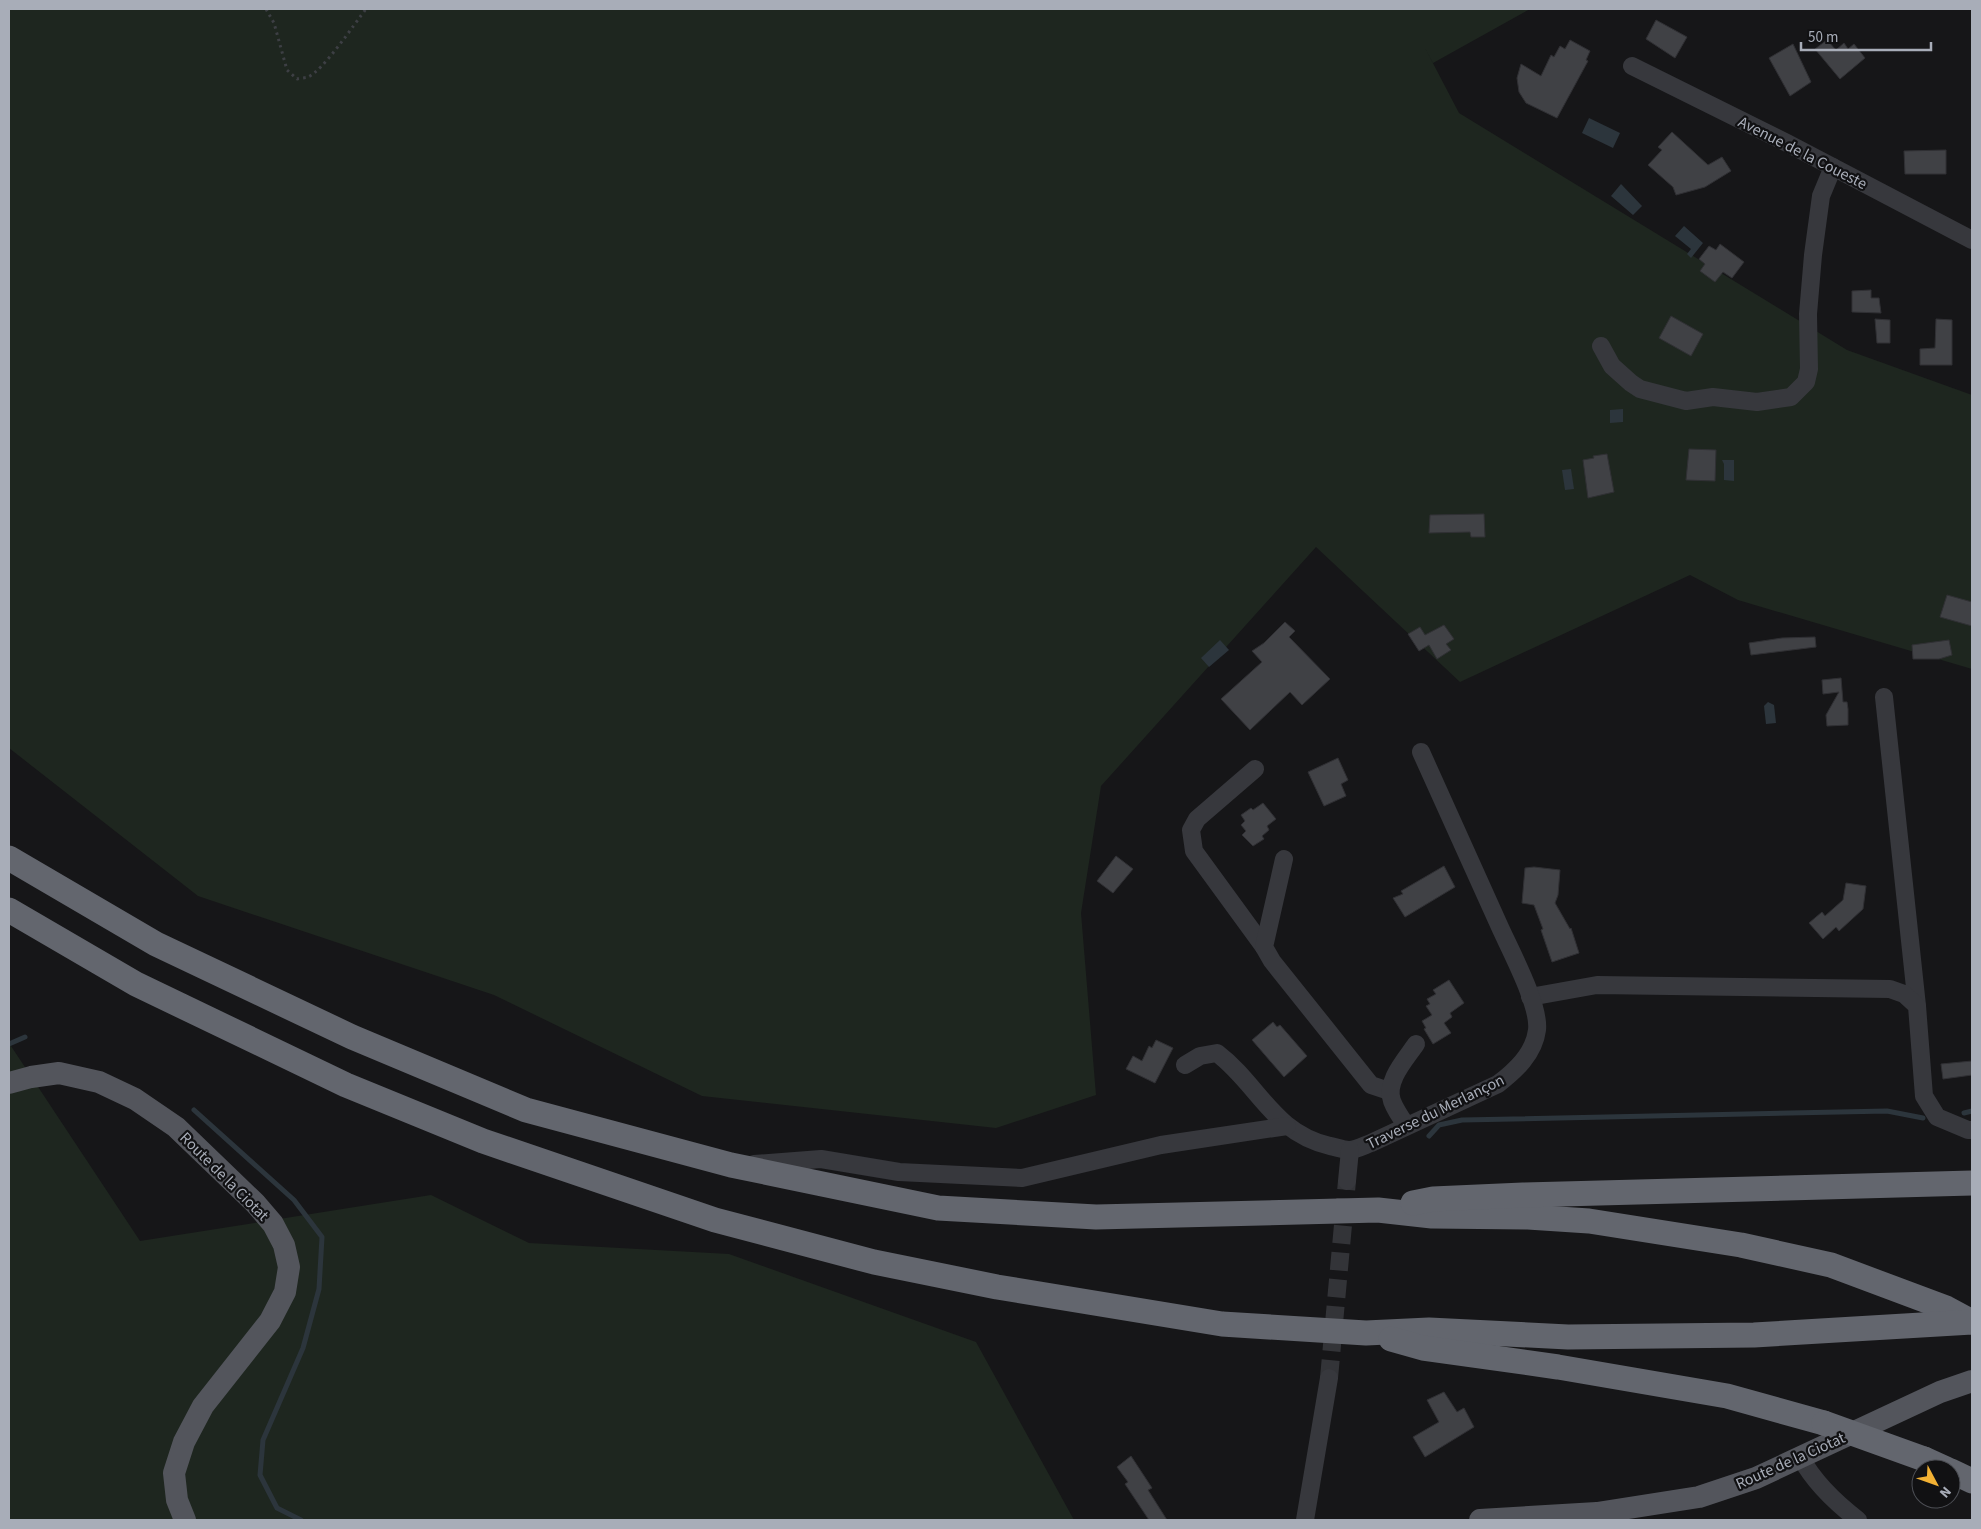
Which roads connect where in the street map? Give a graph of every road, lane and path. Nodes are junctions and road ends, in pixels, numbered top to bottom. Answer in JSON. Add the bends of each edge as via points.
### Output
{"nodes":[{"id":1,"x":266,"y":9,"type":"edge"},
{"id":2,"x":366,"y":9,"type":"edge"},
{"id":3,"x":1632,"y":66,"type":"dead end"},
{"id":4,"x":1833,"y":166,"type":"junction"},
{"id":5,"x":1972,"y":240,"type":"edge"},
{"id":6,"x":1601,"y":346,"type":"dead end"},
{"id":7,"x":1884,"y":697,"type":"dead end"},
{"id":8,"x":1421,"y":752,"type":"dead end"},
{"id":9,"x":1255,"y":769,"type":"dead end"},
{"id":10,"x":9,"y":858,"type":"edge"},
{"id":11,"x":1284,"y":859,"type":"dead end"},
{"id":12,"x":9,"y":910,"type":"edge"},
{"id":13,"x":1264,"y":947,"type":"junction"},
{"id":14,"x":1530,"y":996,"type":"junction"},
{"id":15,"x":1917,"y":1006,"type":"junction"},
{"id":16,"x":1416,"y":1044,"type":"dead end"},
{"id":17,"x":1185,"y":1065,"type":"dead end"},
{"id":18,"x":9,"y":1083,"type":"edge"},
{"id":19,"x":1390,"y":1091,"type":"junction"},
{"id":20,"x":1406,"y":1125,"type":"junction"},
{"id":21,"x":1287,"y":1126,"type":"junction"},
{"id":22,"x":1972,"y":1130,"type":"edge"},
{"id":23,"x":1350,"y":1150,"type":"junction"},
{"id":24,"x":731,"y":1165,"type":"junction"},
{"id":25,"x":1347,"y":1181,"type":"tunnel mouth"},
{"id":26,"x":1972,"y":1183,"type":"edge"},
{"id":27,"x":1378,"y":1210,"type":"junction"},
{"id":28,"x":1972,"y":1322,"type":"edge"},
{"id":29,"x":1366,"y":1333,"type":"junction"},
{"id":30,"x":1329,"y":1378,"type":"tunnel mouth"},
{"id":31,"x":1972,"y":1381,"type":"edge"},
{"id":32,"x":1801,"y":1458,"type":"junction"},
{"id":33,"x":1924,"y":1459,"type":"edge"},
{"id":34,"x":185,"y":1520,"type":"edge"},
{"id":35,"x":1305,"y":1520,"type":"edge"},
{"id":36,"x":1480,"y":1520,"type":"edge"},
{"id":37,"x":1858,"y":1520,"type":"edge"}],
"edges":[{"from":1,"to":2,"type":"path","via":[[274,23],[287,70],[297,79],[308,77],[318,69]]},
{"from":3,"to":4,"type":"street","name":"Avenue de la Coueste"},
{"from":4,"to":5,"type":"street","name":"Avenue de la Coueste"},
{"from":4,"to":6,"type":"street","via":[[1820,196],[1813,255],[1808,314],[1809,369],[1806,382],[1791,397],[1757,402],[1713,397],[1686,401],[1640,389],[1612,366]]},
{"from":7,"to":15,"type":"street"},
{"from":8,"to":14,"type":"street","name":"Traverse du Merlançon"},
{"from":9,"to":13,"type":"street","via":[[1197,819],[1191,830],[1194,851]]},
{"from":10,"to":24,"type":"highway","via":[[156,944],[352,1037],[526,1110]]},
{"from":11,"to":13,"type":"street"},
{"from":12,"to":29,"type":"highway","via":[[136,984],[346,1085],[483,1141],[715,1220],[874,1262],[997,1287],[1222,1324]]},
{"from":13,"to":19,"type":"street","via":[[1371,1085]]},
{"from":14,"to":15,"type":"street","via":[[1597,985],[1890,989],[1904,994]]},
{"from":14,"to":20,"type":"street","name":"Traverse du Merlançon","via":[[1537,1015],[1537,1031],[1525,1059],[1515,1071],[1498,1084]]},
{"from":15,"to":22,"type":"street","via":[[1924,1096],[1937,1117]]},
{"from":16,"to":19,"type":"street","via":[[1396,1072]]},
{"from":17,"to":21,"type":"street","name":"Traverse du Merlançon","via":[[1200,1056],[1217,1053]]},
{"from":18,"to":34,"type":"main road","name":"Route de la Ciotat","via":[[59,1073],[99,1082],[135,1099],[176,1127],[255,1203],[284,1245],[289,1267],[284,1292],[270,1321],[203,1406],[184,1442],[174,1473]]},
{"from":19,"to":20,"type":"street","via":[[1392,1102]]},
{"from":20,"to":23,"type":"street","name":"Traverse du Merlançon"},
{"from":21,"to":23,"type":"street","name":"Traverse du Merlançon","via":[[1318,1143]]},
{"from":21,"to":24,"type":"street","via":[[1161,1145],[1022,1178],[899,1172],[821,1158]]},
{"from":23,"to":25,"type":"street"},
{"from":24,"to":27,"type":"highway","via":[[938,1208],[1096,1217]]},
{"from":26,"to":27,"type":"highway","via":[[1433,1199]]},
{"from":27,"to":28,"type":"highway","via":[[1432,1216],[1590,1221],[1741,1245],[1831,1265],[1946,1308]]},
{"from":28,"to":29,"type":"highway","via":[[1754,1335],[1568,1338],[1429,1330]]},
{"from":29,"to":33,"type":"highway","bridge":true,"via":[[1423,1348],[1727,1396],[1824,1423]]},
{"from":30,"to":35,"type":"street"},
{"from":31,"to":32,"type":"main road","name":"Route de la Ciotat","via":[[1940,1392]]},
{"from":32,"to":36,"type":"main road","name":"Route de la Ciotat","via":[[1756,1478],[1699,1497],[1597,1513]]},
{"from":32,"to":37,"type":"street","via":[[1839,1505]]}]}
